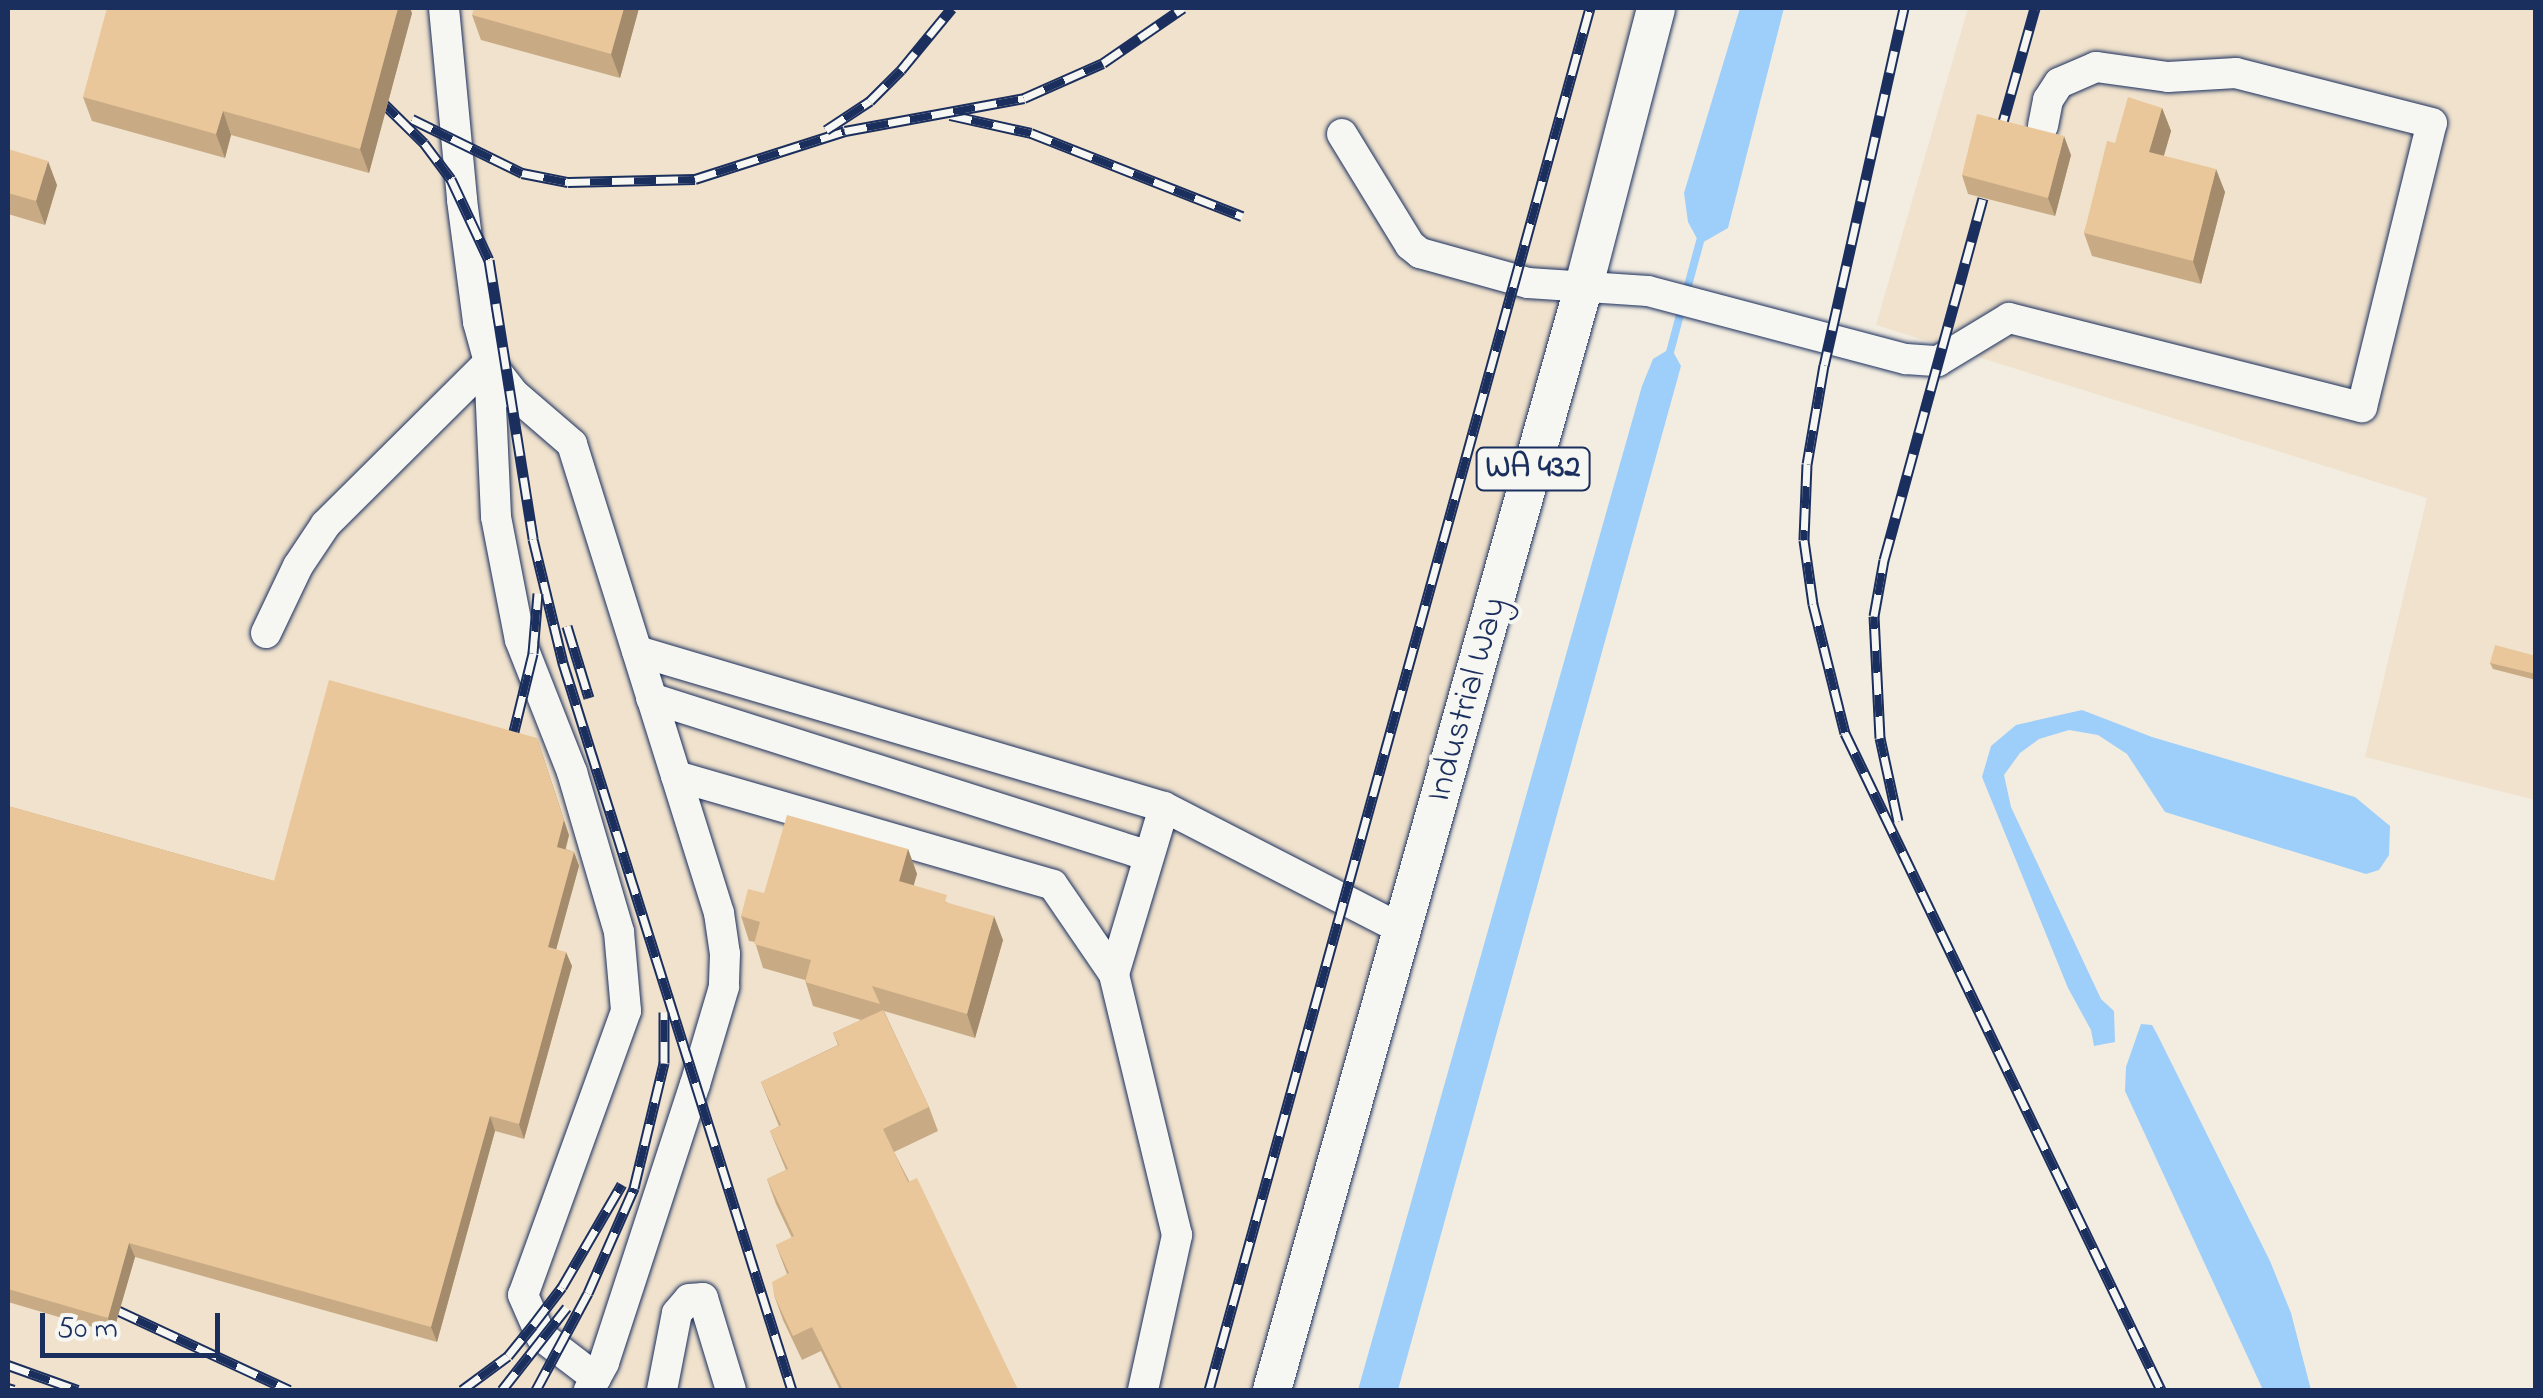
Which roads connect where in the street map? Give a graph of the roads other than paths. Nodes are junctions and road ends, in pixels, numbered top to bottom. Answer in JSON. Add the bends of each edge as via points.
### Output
{"nodes":[{"id":1,"x":444,"y":8,"type":"edge"},
{"id":2,"x":1656,"y":8,"type":"edge"},
{"id":3,"x":2043,"y":126,"type":"edge"},
{"id":4,"x":1342,"y":134,"type":"dead end"},
{"id":5,"x":1583,"y":289,"type":"junction"},
{"id":6,"x":488,"y":362,"type":"junction"},
{"id":7,"x":266,"y":633,"type":"dead end"},
{"id":8,"x":637,"y":651,"type":"junction"},
{"id":9,"x":651,"y":698,"type":"junction"},
{"id":10,"x":676,"y":776,"type":"junction"},
{"id":11,"x":1164,"y":807,"type":"junction"},
{"id":12,"x":1149,"y":856,"type":"junction"},
{"id":13,"x":1403,"y":930,"type":"junction"},
{"id":14,"x":1114,"y":974,"type":"junction"},
{"id":15,"x":592,"y":1384,"type":"edge"},
{"id":16,"x":662,"y":1390,"type":"edge"},
{"id":17,"x":730,"y":1390,"type":"edge"},
{"id":18,"x":1144,"y":1390,"type":"edge"},
{"id":19,"x":1272,"y":1390,"type":"edge"}],
"edges":[{"from":1,"to":6,"type":"lane","via":[[466,234]]},
{"from":2,"to":5,"type":"main road","name":"Industrial Way","number":"WA 432"},
{"from":3,"to":5,"type":"lane","via":[[2059,83],[2096,67],[2168,77],[2236,73],[2432,123],[2362,407],[2009,318],[1938,361],[1906,359],[1648,291]]},
{"from":4,"to":5,"type":"lane","via":[[1400,236],[1420,254]]},
{"from":5,"to":13,"type":"main road","name":"Industrial Way","number":"WA 432"},
{"from":6,"to":7,"type":"lane","via":[[326,524]]},
{"from":6,"to":8,"type":"lane","via":[[572,444]]},
{"from":6,"to":15,"type":"lane","via":[[496,517],[520,640],[572,772],[619,932],[626,1012],[523,1295],[541,1336]]},
{"from":8,"to":9,"type":"lane"},
{"from":8,"to":11,"type":"lane"},
{"from":9,"to":10,"type":"lane"},
{"from":9,"to":12,"type":"lane"},
{"from":10,"to":14,"type":"lane","via":[[1053,885]]},
{"from":10,"to":15,"type":"lane","via":[[718,913],[724,988]]},
{"from":11,"to":12,"type":"lane"},
{"from":11,"to":13,"type":"lane"},
{"from":12,"to":14,"type":"lane"},
{"from":13,"to":19,"type":"main road","name":"Industrial Way","number":"WA 432"},
{"from":14,"to":18,"type":"lane","via":[[1177,1236]]},
{"from":16,"to":17,"type":"lane","via":[[677,1313],[689,1300],[704,1298]]}]}
